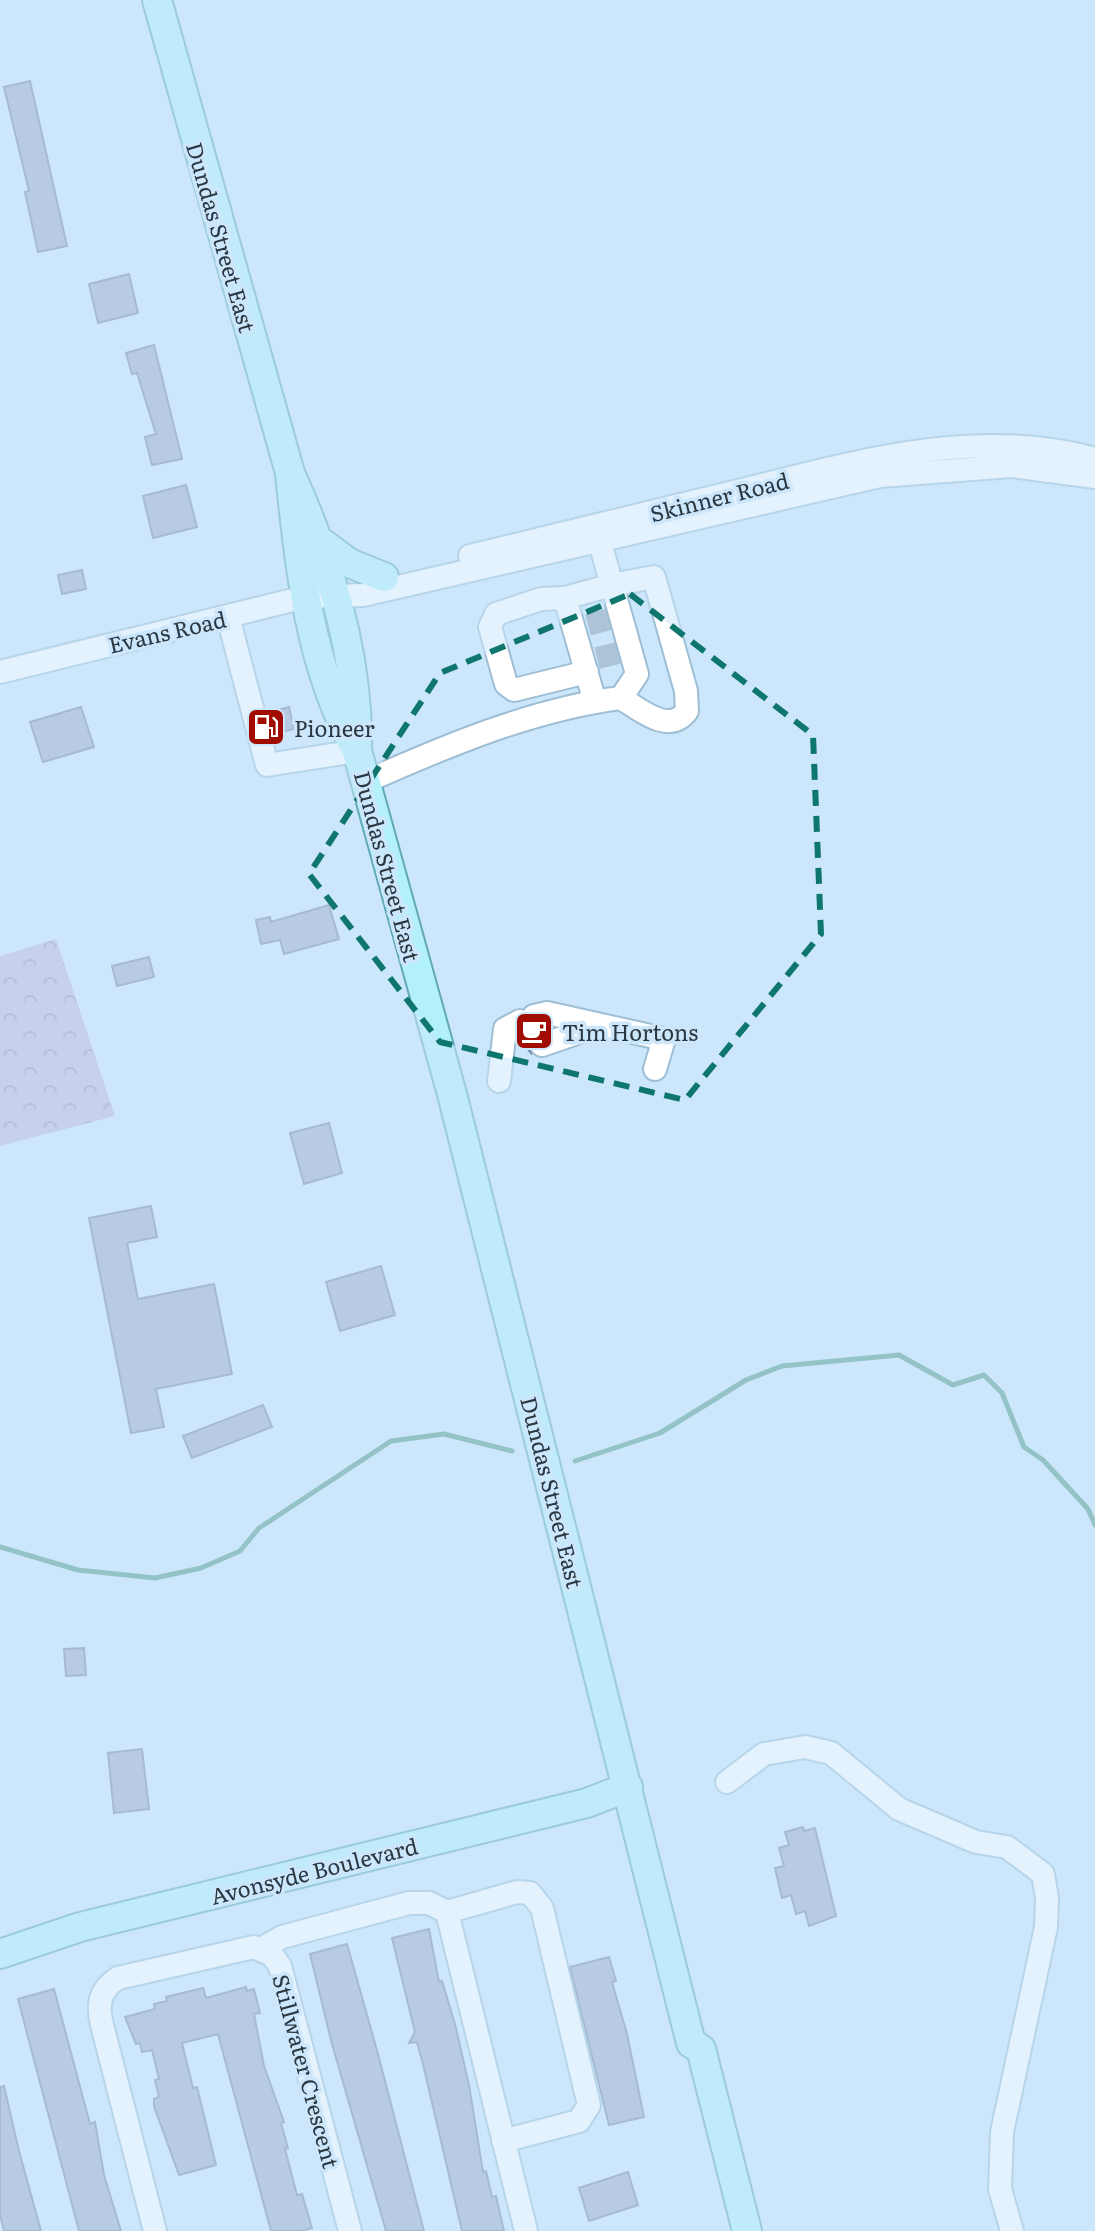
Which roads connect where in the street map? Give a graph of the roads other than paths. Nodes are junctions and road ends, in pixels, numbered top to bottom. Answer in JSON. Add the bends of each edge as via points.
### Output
{"nodes":[{"id":1,"x":157,"y":0,"type":"edge"},
{"id":2,"x":1095,"y":459,"type":"edge"},
{"id":3,"x":290,"y":473,"type":"junction"},
{"id":4,"x":1095,"y":477,"type":"edge"},
{"id":5,"x":317,"y":539,"type":"junction"},
{"id":6,"x":600,"y":543,"type":"junction"},
{"id":7,"x":384,"y":577,"type":"junction"},
{"id":8,"x":612,"y":585,"type":"junction"},
{"id":9,"x":343,"y":594,"type":"junction"},
{"id":10,"x":305,"y":597,"type":"junction"},
{"id":11,"x":565,"y":598,"type":"junction"},
{"id":12,"x":228,"y":617,"type":"junction"},
{"id":13,"x":589,"y":664,"type":"junction"},
{"id":14,"x":0,"y":672,"type":"edge"},
{"id":15,"x":621,"y":698,"type":"junction"},
{"id":16,"x":595,"y":702,"type":"junction"},
{"id":17,"x":357,"y":751,"type":"junction"},
{"id":18,"x":365,"y":782,"type":"junction"},
{"id":19,"x":601,"y":1025,"type":"junction"},
{"id":20,"x":655,"y":1069,"type":"dead end"},
{"id":21,"x":727,"y":1782,"type":"dead end"},
{"id":22,"x":628,"y":1787,"type":"junction"},
{"id":23,"x":447,"y":1912,"type":"junction"},
{"id":24,"x":261,"y":1949,"type":"junction"},
{"id":25,"x":0,"y":1954,"type":"edge"},
{"id":26,"x":503,"y":2141,"type":"junction"},
{"id":27,"x":155,"y":2231,"type":"edge"},
{"id":28,"x":350,"y":2231,"type":"edge"},
{"id":29,"x":526,"y":2231,"type":"edge"},
{"id":30,"x":747,"y":2231,"type":"edge"},
{"id":31,"x":1012,"y":2231,"type":"edge"}],
"edges":[{"from":1,"to":3,"type":"main road","name":"Dundas Street East"},
{"from":2,"to":7,"type":"street","name":"Skinner Road","via":[[1031,446],[969,446],[873,458]]},
{"from":3,"to":5,"type":"main road","name":"Dundas Street East"},
{"from":3,"to":10,"type":"main road","name":"Dundas Street East"},
{"from":4,"to":6,"type":"street","name":"Skinner Road","via":[[1012,466],[880,476]]},
{"from":5,"to":7,"type":"main road","via":[[349,563]]},
{"from":5,"to":9,"type":"main road","name":"Dundas Street East"},
{"from":6,"to":8,"type":"street"},
{"from":6,"to":9,"type":"street","name":"Skinner Road","via":[[363,595]]},
{"from":7,"to":9,"type":"street","name":"Skinner Road"},
{"from":8,"to":11,"type":"street"},
{"from":8,"to":15,"type":"street","via":[[626,651],[637,674]]},
{"from":8,"to":15,"type":"street","via":[[654,577],[687,711],[669,722]]},
{"from":9,"to":10,"type":"street","name":"Evans Road"},
{"from":9,"to":17,"type":"main road","name":"Dundas Street East","via":[[358,702]]},
{"from":10,"to":12,"type":"street","name":"Evans Road"},
{"from":10,"to":17,"type":"main road","name":"Dundas Street East","via":[[335,713]]},
{"from":11,"to":13,"type":"street","via":[[581,626]]},
{"from":11,"to":13,"type":"street","via":[[541,599],[496,614],[490,627],[506,684],[514,690]]},
{"from":12,"to":14,"type":"street","name":"Evans Road"},
{"from":12,"to":17,"type":"street","via":[[267,765]]},
{"from":13,"to":16,"type":"street"},
{"from":15,"to":16,"type":"street"},
{"from":16,"to":18,"type":"street","via":[[444,747]]},
{"from":17,"to":18,"type":"main road","name":"Dundas Street East"},
{"from":18,"to":22,"type":"main road","name":"Dundas Street East","via":[[452,1094]]},
{"from":19,"to":19,"type":"street","via":[[535,1047],[501,1070],[505,1029],[527,1018],[547,1013]]},
{"from":19,"to":20,"type":"street","via":[[664,1039]]},
{"from":21,"to":31,"type":"street","via":[[764,1754],[805,1747],[831,1753],[899,1809],[976,1842],[1007,1847],[1043,1874],[1046,1927],[1002,2132],[1000,2189]]},
{"from":22,"to":25,"type":"main road","name":"Avonsyde Boulevard","via":[[587,1803],[80,1927]]},
{"from":22,"to":30,"type":"main road","name":"Dundas Street East","via":[[691,2043],[701,2049]]},
{"from":23,"to":24,"type":"street","via":[[429,1903],[409,1903],[282,1937]]},
{"from":23,"to":26,"type":"street"},
{"from":23,"to":26,"type":"street","via":[[517,1892],[537,1899],[588,2093],[586,2114],[579,2121]]},
{"from":24,"to":27,"type":"street","name":"Stillwater Crescent","via":[[246,1947],[118,1978],[99,2001]]},
{"from":24,"to":28,"type":"street","name":"Stillwater Crescent","via":[[280,1966]]},
{"from":26,"to":29,"type":"street"}]}
